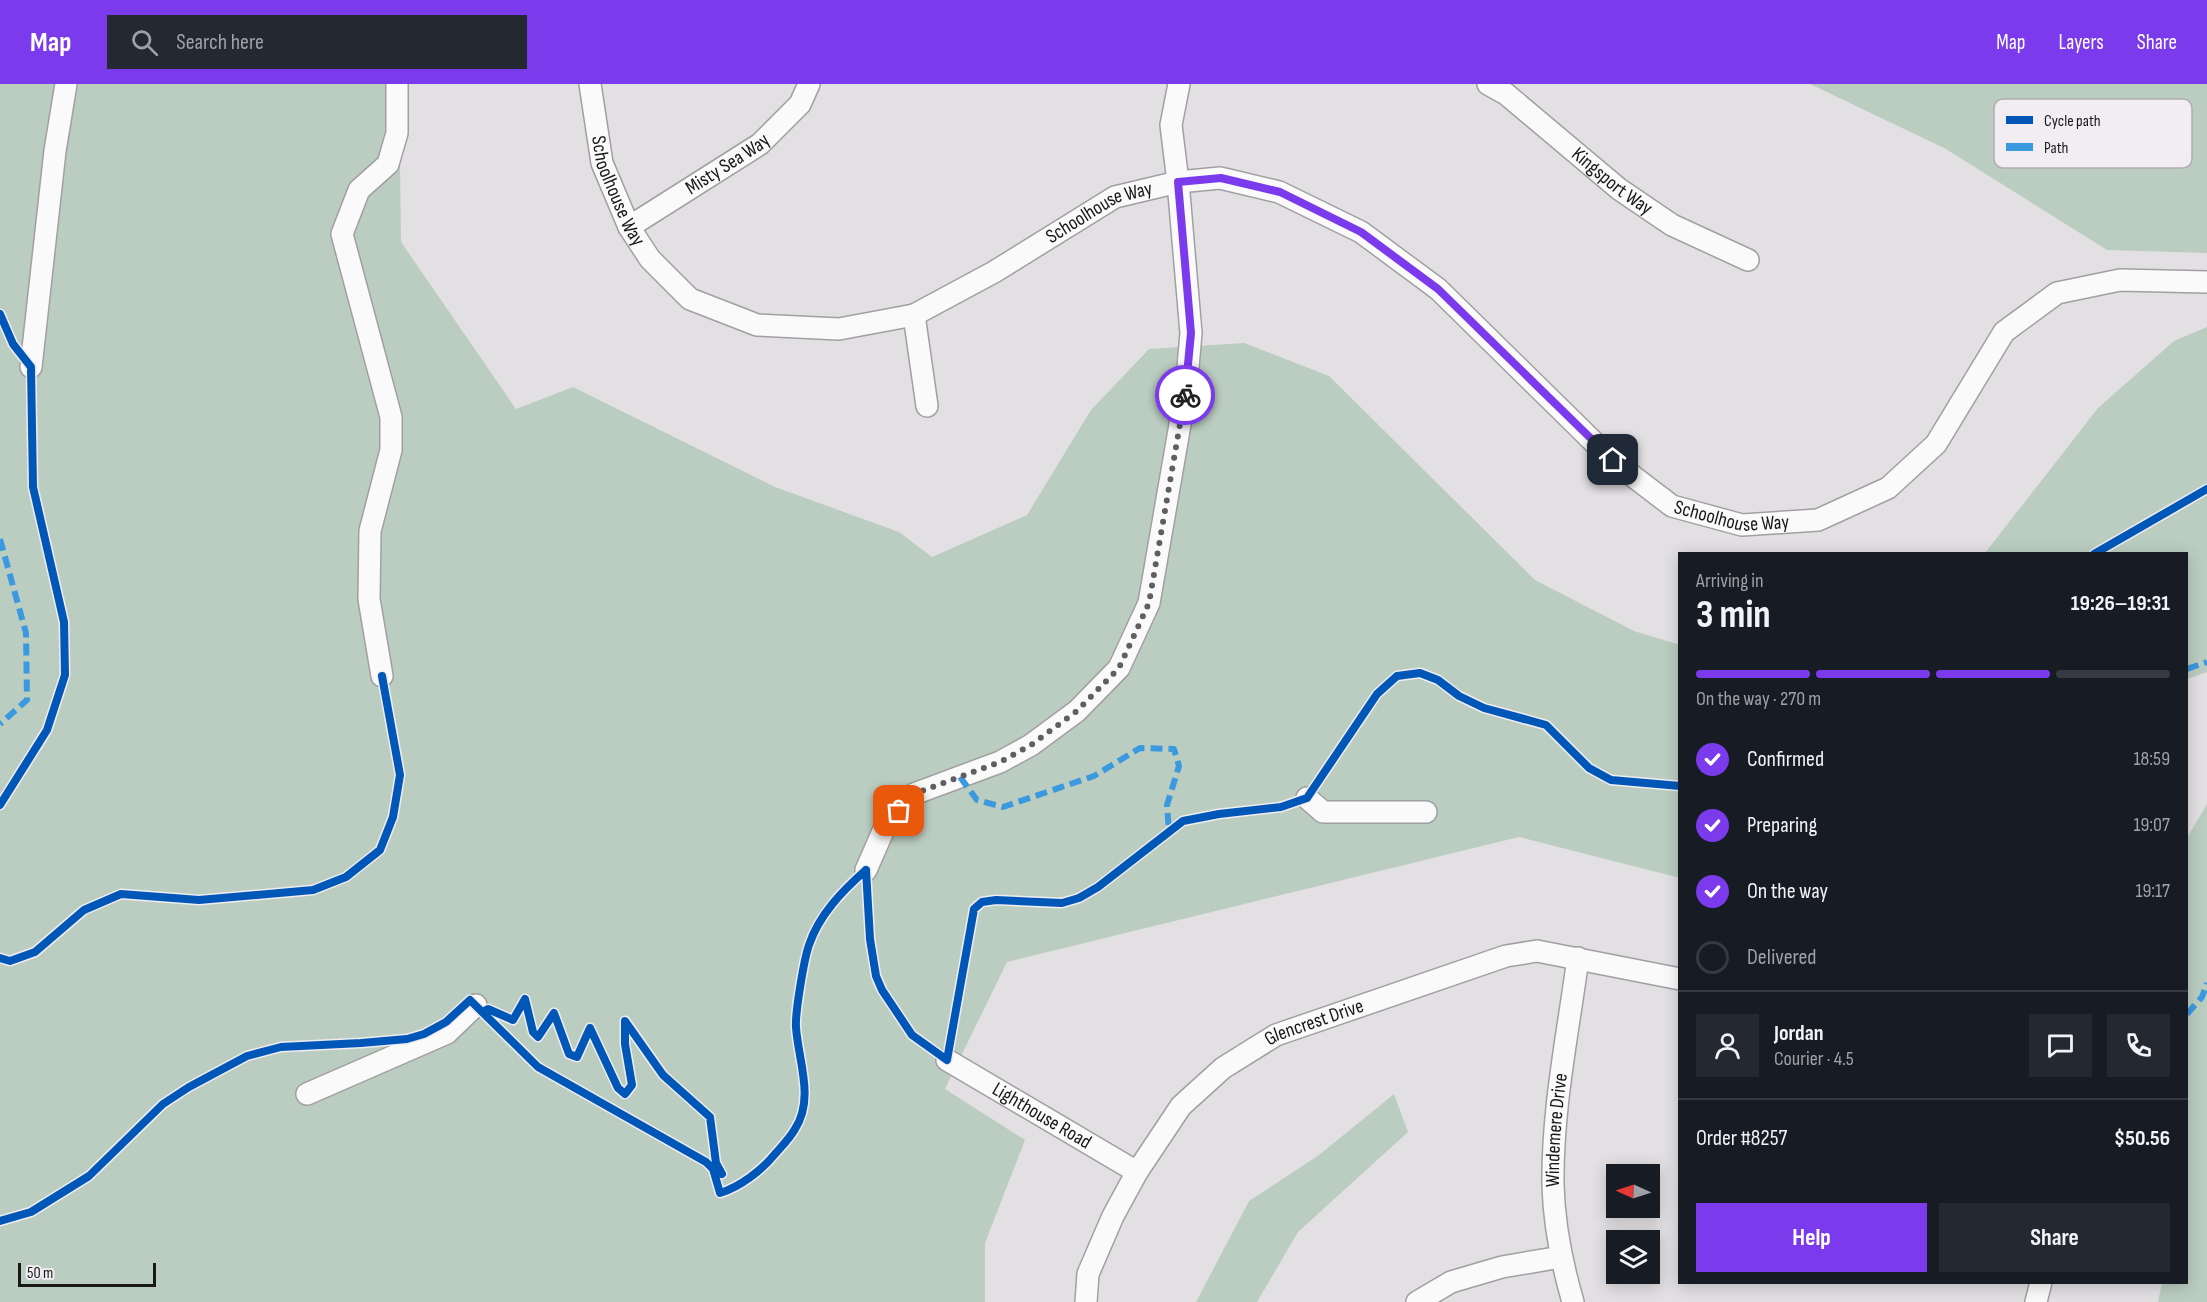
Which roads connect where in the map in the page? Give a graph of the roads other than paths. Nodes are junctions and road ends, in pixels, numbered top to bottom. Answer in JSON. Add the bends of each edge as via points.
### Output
{"nodes":[{"id":1,"x":66,"y":84,"type":"edge"},
{"id":2,"x":397,"y":84,"type":"edge"},
{"id":3,"x":590,"y":84,"type":"edge"},
{"id":4,"x":809,"y":84,"type":"edge"},
{"id":5,"x":1179,"y":84,"type":"edge"},
{"id":6,"x":1488,"y":84,"type":"edge"},
{"id":7,"x":1178,"y":182,"type":"junction"},
{"id":8,"x":629,"y":227,"type":"junction"},
{"id":9,"x":1748,"y":260,"type":"dead end"},
{"id":10,"x":2207,"y":282,"type":"edge"},
{"id":11,"x":915,"y":315,"type":"junction"},
{"id":12,"x":31,"y":367,"type":"dead end"},
{"id":13,"x":927,"y":406,"type":"dead end"},
{"id":14,"x":382,"y":676,"type":"dead end"},
{"id":15,"x":1307,"y":798,"type":"dead end"},
{"id":16,"x":1426,"y":812,"type":"dead end"},
{"id":17,"x":866,"y":870,"type":"dead end"},
{"id":18,"x":1578,"y":958,"type":"junction"},
{"id":19,"x":1678,"y":979,"type":"edge"},
{"id":20,"x":476,"y":1005,"type":"dead end"},
{"id":21,"x":946,"y":1060,"type":"dead end"},
{"id":22,"x":308,"y":1094,"type":"dead end"},
{"id":23,"x":1137,"y":1172,"type":"junction"},
{"id":24,"x":1561,"y":1257,"type":"junction"},
{"id":25,"x":2040,"y":1284,"type":"edge"},
{"id":26,"x":1086,"y":1302,"type":"edge"},
{"id":27,"x":1417,"y":1302,"type":"edge"},
{"id":28,"x":1573,"y":1302,"type":"edge"},
{"id":29,"x":2036,"y":1302,"type":"edge"}],
"edges":[{"from":1,"to":12,"type":"street"},
{"from":2,"to":14,"type":"street","via":[[397,133],[388,164],[358,190],[342,234],[391,417],[391,450],[370,531],[369,599]]},
{"from":3,"to":8,"type":"street","name":"Schoolhouse Way","via":[[602,163]]},
{"from":4,"to":8,"type":"street","name":"Misty Sea Way","via":[[800,104],[760,144]]},
{"from":5,"to":7,"type":"street","via":[[1171,125]]},
{"from":6,"to":9,"type":"street","name":"Kingsport Way","via":[[1506,94],[1619,189],[1672,225]]},
{"from":7,"to":10,"type":"street","name":"Schoolhouse Way","via":[[1221,178],[1280,192],[1361,232],[1438,289],[1630,474],[1672,506],[1742,525],[1818,520],[1888,488],[1936,444],[2004,332],[2057,293],[2120,280]]},
{"from":7,"to":11,"type":"street","name":"Schoolhouse Way","via":[[1115,197],[994,272]]},
{"from":7,"to":17,"type":"street","via":[[1191,333],[1186,390],[1149,603],[1119,668],[1077,711],[1000,762],[914,794],[885,829]]},
{"from":8,"to":11,"type":"street","name":"Schoolhouse Way","via":[[650,259],[690,299],[757,325],[839,329]]},
{"from":11,"to":13,"type":"street"},
{"from":15,"to":16,"type":"street","via":[[1323,812]]},
{"from":18,"to":19,"type":"street","name":"Glencrest Drive"},
{"from":18,"to":23,"type":"street","name":"Glencrest Drive","via":[[1537,951],[1506,956],[1276,1035],[1223,1068],[1181,1106]]},
{"from":18,"to":24,"type":"street","name":"Windemere Drive","via":[[1558,1103],[1553,1185]]},
{"from":20,"to":22,"type":"street","via":[[447,1033]]},
{"from":21,"to":23,"type":"street","name":"Lighthouse Road"},
{"from":23,"to":26,"type":"street","name":"Glencrest Drive","via":[[1088,1275]]},
{"from":24,"to":27,"type":"street","via":[[1503,1267],[1451,1282]]},
{"from":24,"to":28,"type":"street","name":"Windemere Drive"},
{"from":25,"to":29,"type":"street"}]}
